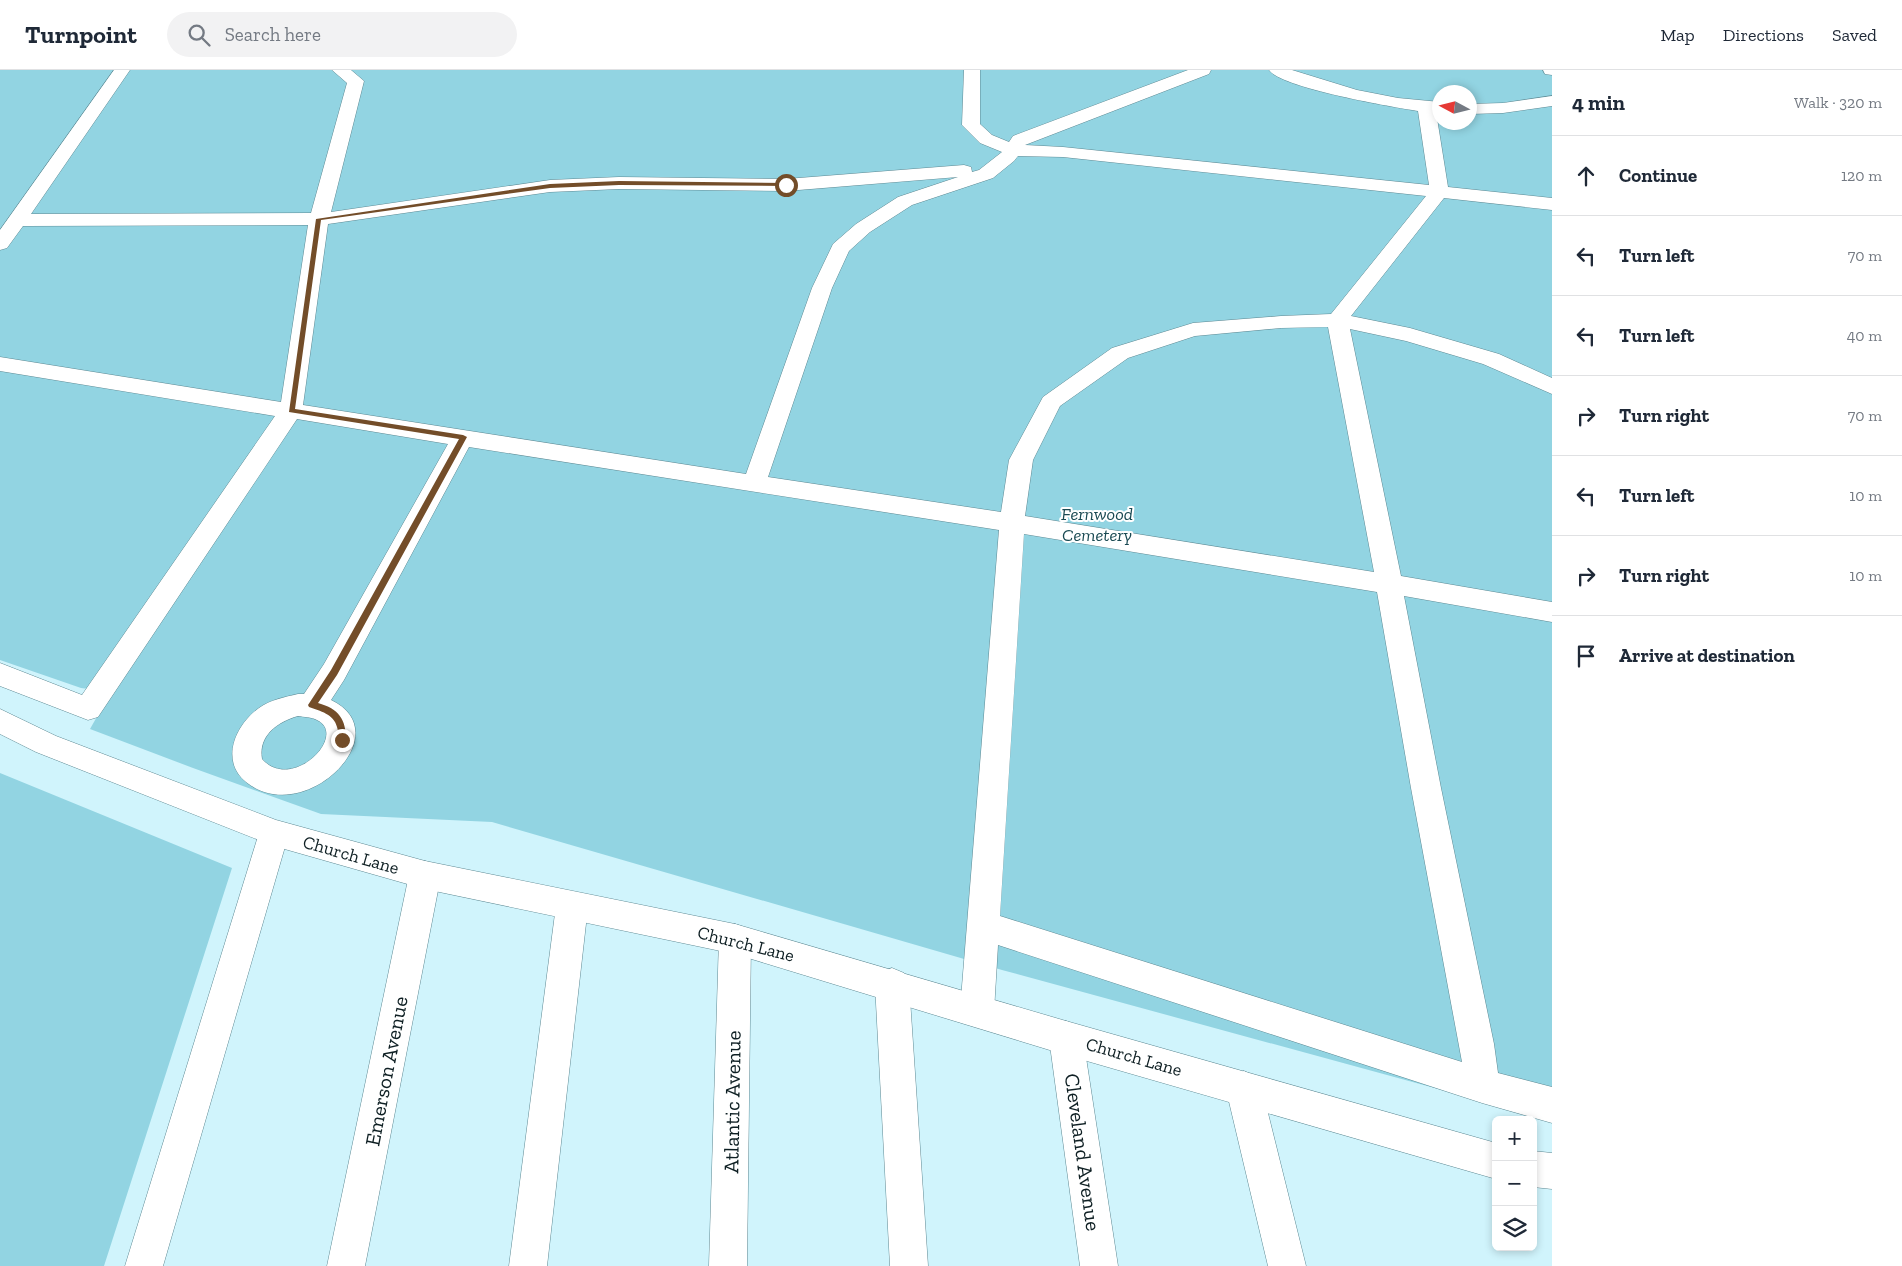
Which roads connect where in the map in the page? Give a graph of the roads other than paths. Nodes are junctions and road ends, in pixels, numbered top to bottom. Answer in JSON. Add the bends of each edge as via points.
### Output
{"nodes":[{"id":1,"x":122,"y":70,"type":"edge"},
{"id":2,"x":340,"y":70,"type":"edge"},
{"id":3,"x":972,"y":70,"type":"edge"},
{"id":4,"x":1203,"y":70,"type":"edge"},
{"id":5,"x":1277,"y":70,"type":"edge"},
{"id":6,"x":1552,"y":101,"type":"edge"},
{"id":7,"x":1432,"y":107,"type":"edge"},
{"id":8,"x":1477,"y":109,"type":"edge"},
{"id":9,"x":1435,"y":130,"type":"edge"},
{"id":10,"x":1012,"y":150,"type":"junction"},
{"id":11,"x":994,"y":168,"type":"junction"},
{"id":12,"x":1439,"y":192,"type":"junction"},
{"id":13,"x":1552,"y":204,"type":"edge"},
{"id":14,"x":319,"y":219,"type":"junction"},
{"id":15,"x":18,"y":220,"type":"junction"},
{"id":16,"x":0,"y":244,"type":"edge"},
{"id":17,"x":1337,"y":320,"type":"junction"},
{"id":18,"x":0,"y":364,"type":"edge"},
{"id":19,"x":1552,"y":387,"type":"edge"},
{"id":20,"x":292,"y":410,"type":"junction"},
{"id":21,"x":463,"y":437,"type":"junction"},
{"id":22,"x":754,"y":484,"type":"junction"},
{"id":23,"x":1012,"y":522,"type":"junction"},
{"id":24,"x":1389,"y":583,"type":"junction"},
{"id":25,"x":1552,"y":612,"type":"edge"},
{"id":26,"x":0,"y":674,"type":"edge"},
{"id":27,"x":312,"y":705,"type":"dead end"},
{"id":28,"x":0,"y":721,"type":"edge"},
{"id":29,"x":274,"y":833,"type":"junction"},
{"id":30,"x":425,"y":875,"type":"junction"},
{"id":31,"x":572,"y":906,"type":"junction"},
{"id":32,"x":983,"y":924,"type":"junction"},
{"id":33,"x":735,"y":939,"type":"junction"},
{"id":34,"x":892,"y":984,"type":"junction"},
{"id":35,"x":977,"y":1011,"type":"junction"},
{"id":36,"x":1066,"y":1038,"type":"junction"},
{"id":37,"x":1482,"y":1086,"type":"junction"},
{"id":38,"x":1244,"y":1089,"type":"junction"},
{"id":39,"x":1552,"y":1105,"type":"edge"},
{"id":40,"x":1492,"y":1160,"type":"edge"},
{"id":41,"x":1537,"y":1169,"type":"edge"},
{"id":42,"x":1552,"y":1171,"type":"edge"},
{"id":43,"x":144,"y":1266,"type":"edge"},
{"id":44,"x":346,"y":1266,"type":"edge"},
{"id":45,"x":528,"y":1266,"type":"edge"},
{"id":46,"x":728,"y":1266,"type":"edge"},
{"id":47,"x":908,"y":1266,"type":"edge"},
{"id":48,"x":1099,"y":1266,"type":"edge"},
{"id":49,"x":1287,"y":1266,"type":"edge"}],
"edges":[{"from":1,"to":15,"type":"main road"},
{"from":2,"to":14,"type":"main road","via":[[356,81]]},
{"from":3,"to":10,"type":"main road","via":[[971,125],[986,139]]},
{"from":4,"to":10,"type":"main road","via":[[1019,140]]},
{"from":5,"to":7,"type":"main road","via":[[1358,96]]},
{"from":6,"to":8,"type":"main road"},
{"from":9,"to":12,"type":"main road"},
{"from":10,"to":11,"type":"main road"},
{"from":10,"to":12,"type":"main road","via":[[1063,152]]},
{"from":11,"to":14,"type":"main road","via":[[786,185],[619,183],[550,186]]},
{"from":11,"to":22,"type":"main road","via":[[986,174],[905,201],[863,228],[840,248],[822,288]]},
{"from":12,"to":13,"type":"main road"},
{"from":12,"to":17,"type":"main road"},
{"from":14,"to":15,"type":"main road"},
{"from":14,"to":20,"type":"main road"},
{"from":15,"to":16,"type":"main road"},
{"from":17,"to":19,"type":"main road","via":[[1410,335],[1491,359]]},
{"from":17,"to":23,"type":"main road","via":[[1193,330],[1120,353],[1051,402],[1021,460]]},
{"from":17,"to":24,"type":"main road"},
{"from":18,"to":20,"type":"main road"},
{"from":20,"to":21,"type":"main road"},
{"from":20,"to":26,"type":"main road","via":[[88,710]]},
{"from":21,"to":22,"type":"main road"},
{"from":21,"to":27,"type":"main road","via":[[334,672]]},
{"from":22,"to":23,"type":"main road"},
{"from":23,"to":24,"type":"main road"},
{"from":23,"to":32,"type":"main road"},
{"from":24,"to":25,"type":"main road"},
{"from":24,"to":37,"type":"main road","via":[[1422,770],[1477,1044]]},
{"from":28,"to":29,"type":"main road","name":"Church Lane","via":[[46,744]]},
{"from":29,"to":30,"type":"main road","name":"Church Lane"},
{"from":29,"to":43,"type":"main road"},
{"from":30,"to":31,"type":"main road","name":"Church Lane"},
{"from":30,"to":44,"type":"main road","name":"Emerson Avenue"},
{"from":31,"to":33,"type":"main road","name":"Church Lane"},
{"from":31,"to":45,"type":"main road"},
{"from":32,"to":35,"type":"main road"},
{"from":32,"to":37,"type":"main road"},
{"from":33,"to":34,"type":"main road","name":"Church Lane"},
{"from":33,"to":46,"type":"main road","name":"Atlantic Avenue"},
{"from":34,"to":35,"type":"main road","name":"Church Lane"},
{"from":34,"to":47,"type":"main road"},
{"from":35,"to":36,"type":"main road","name":"Church Lane"},
{"from":36,"to":38,"type":"main road","name":"Church Lane"},
{"from":36,"to":48,"type":"main road","name":"Cleveland Avenue"},
{"from":37,"to":39,"type":"main road"},
{"from":38,"to":40,"type":"main road","name":"Church Lane"},
{"from":38,"to":49,"type":"main road"},
{"from":41,"to":42,"type":"main road"}]}
